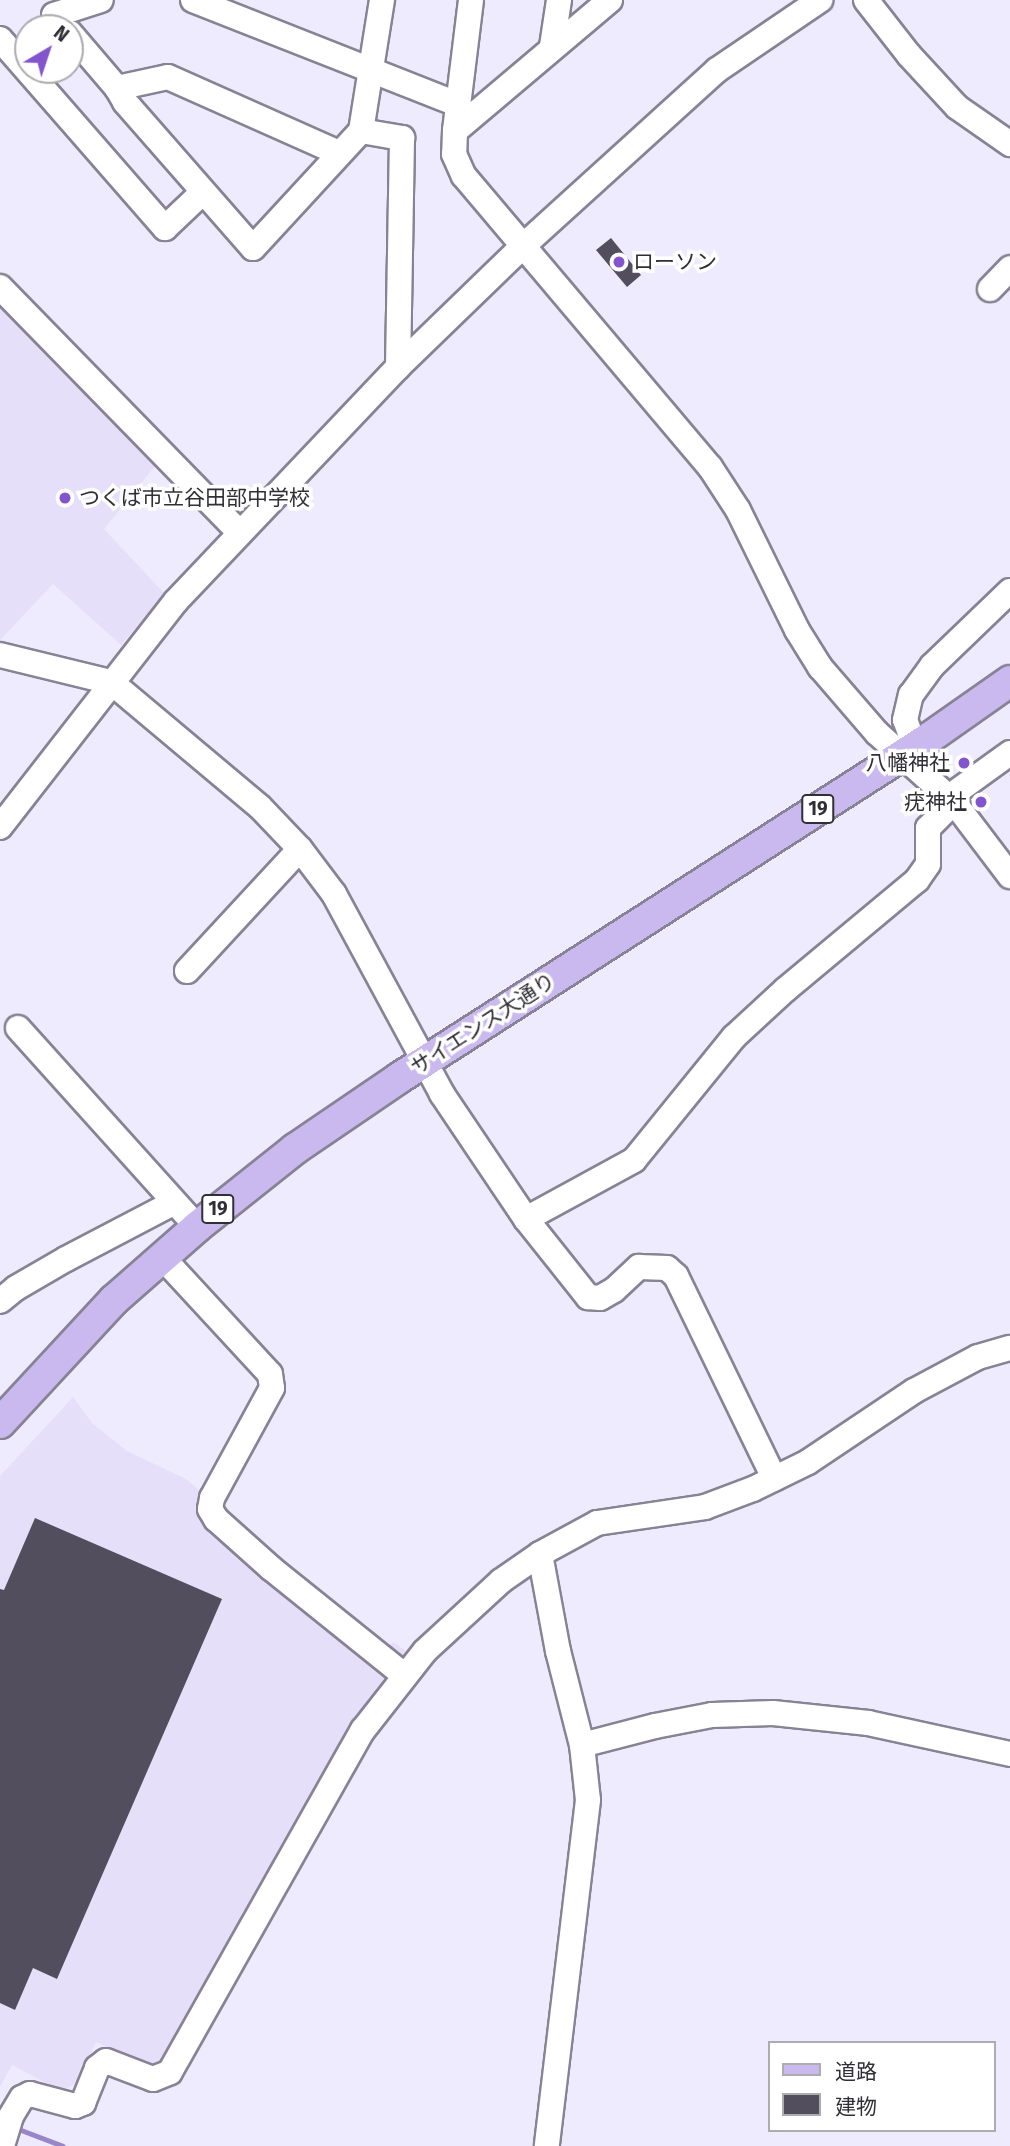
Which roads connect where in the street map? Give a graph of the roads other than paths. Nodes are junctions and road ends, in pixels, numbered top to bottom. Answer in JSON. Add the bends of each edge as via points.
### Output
{"nodes":[{"id":1,"x":101,"y":0,"type":"edge"},
{"id":2,"x":194,"y":0,"type":"edge"},
{"id":3,"x":382,"y":0,"type":"edge"},
{"id":4,"x":471,"y":0,"type":"edge"},
{"id":5,"x":559,"y":0,"type":"edge"},
{"id":6,"x":610,"y":0,"type":"edge"},
{"id":7,"x":820,"y":0,"type":"edge"},
{"id":8,"x":866,"y":0,"type":"edge"},
{"id":9,"x":69,"y":14,"type":"edge"},
{"id":10,"x":0,"y":39,"type":"edge"},
{"id":11,"x":552,"y":46,"type":"junction"},
{"id":12,"x":84,"y":49,"type":"edge"},
{"id":13,"x":373,"y":72,"type":"junction"},
{"id":14,"x":117,"y":88,"type":"junction"},
{"id":15,"x":457,"y":104,"type":"junction"},
{"id":16,"x":361,"y":131,"type":"junction"},
{"id":17,"x":455,"y":131,"type":"junction"},
{"id":18,"x":1010,"y":144,"type":"edge"},
{"id":19,"x":339,"y":153,"type":"junction"},
{"id":20,"x":203,"y":192,"type":"junction"},
{"id":21,"x":523,"y":246,"type":"junction"},
{"id":22,"x":1010,"y":268,"type":"edge"},
{"id":23,"x":0,"y":286,"type":"edge"},
{"id":24,"x":990,"y":289,"type":"dead end"},
{"id":25,"x":398,"y":367,"type":"junction"},
{"id":26,"x":239,"y":532,"type":"junction"},
{"id":27,"x":1010,"y":591,"type":"edge"},
{"id":28,"x":0,"y":655,"type":"edge"},
{"id":29,"x":1010,"y":681,"type":"edge"},
{"id":30,"x":111,"y":682,"type":"junction"},
{"id":31,"x":908,"y":751,"type":"junction"},
{"id":32,"x":1010,"y":753,"type":"edge"},
{"id":33,"x":952,"y":799,"type":"junction"},
{"id":34,"x":0,"y":827,"type":"edge"},
{"id":35,"x":300,"y":849,"type":"junction"},
{"id":36,"x":1010,"y":876,"type":"edge"},
{"id":37,"x":187,"y":971,"type":"dead end"},
{"id":38,"x":18,"y":1028,"type":"dead end"},
{"id":39,"x":423,"y":1063,"type":"junction"},
{"id":40,"x":173,"y":1203,"type":"junction"},
{"id":41,"x":526,"y":1219,"type":"junction"},
{"id":42,"x":197,"y":1227,"type":"junction"},
{"id":43,"x":162,"y":1257,"type":"junction"},
{"id":44,"x":0,"y":1301,"type":"edge"},
{"id":45,"x":1010,"y":1348,"type":"edge"},
{"id":46,"x":0,"y":1423,"type":"edge"},
{"id":47,"x":774,"y":1478,"type":"junction"},
{"id":48,"x":540,"y":1554,"type":"junction"},
{"id":49,"x":404,"y":1675,"type":"junction"},
{"id":50,"x":582,"y":1745,"type":"junction"},
{"id":51,"x":1010,"y":1754,"type":"edge"},
{"id":52,"x":6,"y":2133,"type":"edge"},
{"id":53,"x":547,"y":2146,"type":"edge"}],
"edges":[{"from":1,"to":9,"type":"street"},
{"from":2,"to":13,"type":"street"},
{"from":3,"to":13,"type":"street"},
{"from":4,"to":15,"type":"street"},
{"from":5,"to":11,"type":"street"},
{"from":6,"to":11,"type":"street"},
{"from":7,"to":21,"type":"street","via":[[717,70]]},
{"from":8,"to":18,"type":"street","via":[[957,107]]},
{"from":10,"to":20,"type":"street","via":[[165,228]]},
{"from":11,"to":17,"type":"street"},
{"from":12,"to":14,"type":"street"},
{"from":13,"to":15,"type":"street"},
{"from":13,"to":16,"type":"street"},
{"from":14,"to":19,"type":"street","via":[[168,77]]},
{"from":14,"to":20,"type":"street"},
{"from":15,"to":17,"type":"street"},
{"from":16,"to":19,"type":"street"},
{"from":16,"to":25,"type":"street","via":[[402,138]]},
{"from":17,"to":21,"type":"street","via":[[454,154],[464,176]]},
{"from":19,"to":20,"type":"street","via":[[253,248]]},
{"from":21,"to":25,"type":"street"},
{"from":21,"to":31,"type":"street","via":[[710,467],[738,510],[820,667],[877,733]]},
{"from":22,"to":24,"type":"street"},
{"from":23,"to":26,"type":"street"},
{"from":25,"to":26,"type":"street"},
{"from":26,"to":30,"type":"street"},
{"from":27,"to":31,"type":"street","via":[[932,666],[911,695],[905,720]]},
{"from":28,"to":30,"type":"street"},
{"from":29,"to":31,"type":"main road","name":"サイエンス大通り","number":"19"},
{"from":30,"to":34,"type":"street"},
{"from":30,"to":35,"type":"street","via":[[260,807]]},
{"from":31,"to":33,"type":"street"},
{"from":31,"to":39,"type":"main road","name":"サイエンス大通り","number":"19"},
{"from":32,"to":33,"type":"street"},
{"from":33,"to":36,"type":"street"},
{"from":33,"to":41,"type":"street","via":[[928,828],[928,864],[917,880],[734,1037],[634,1160]]},
{"from":35,"to":37,"type":"street"},
{"from":35,"to":39,"type":"street","via":[[334,894]]},
{"from":38,"to":40,"type":"street"},
{"from":39,"to":41,"type":"street"},
{"from":39,"to":42,"type":"main road","name":"サイエンス大通り","number":"19","via":[[295,1149]]},
{"from":40,"to":42,"type":"street"},
{"from":40,"to":44,"type":"street","via":[[66,1259]]},
{"from":41,"to":47,"type":"street","via":[[588,1297],[600,1298],[614,1290],[639,1267],[667,1268],[676,1276]]},
{"from":42,"to":43,"type":"main road","name":"サイエンス大通り","number":"19"},
{"from":43,"to":46,"type":"main road","name":"サイエンス大通り","number":"19","via":[[106,1308]]},
{"from":43,"to":49,"type":"street","via":[[270,1374],[272,1388],[210,1509],[272,1569]]},
{"from":45,"to":47,"type":"street","via":[[978,1357],[914,1391],[808,1462]]},
{"from":47,"to":48,"type":"street","via":[[705,1507],[597,1523]]},
{"from":48,"to":49,"type":"street","via":[[502,1581]]},
{"from":48,"to":50,"type":"street"},
{"from":49,"to":52,"type":"street","via":[[356,1741],[170,2072],[153,2079],[106,2062],[97,2068],[83,2103],[75,2106],[30,2094],[22,2098]]},
{"from":50,"to":51,"type":"street","via":[[712,1715],[772,1713],[868,1723]]},
{"from":50,"to":53,"type":"street","via":[[589,1800]]}]}
